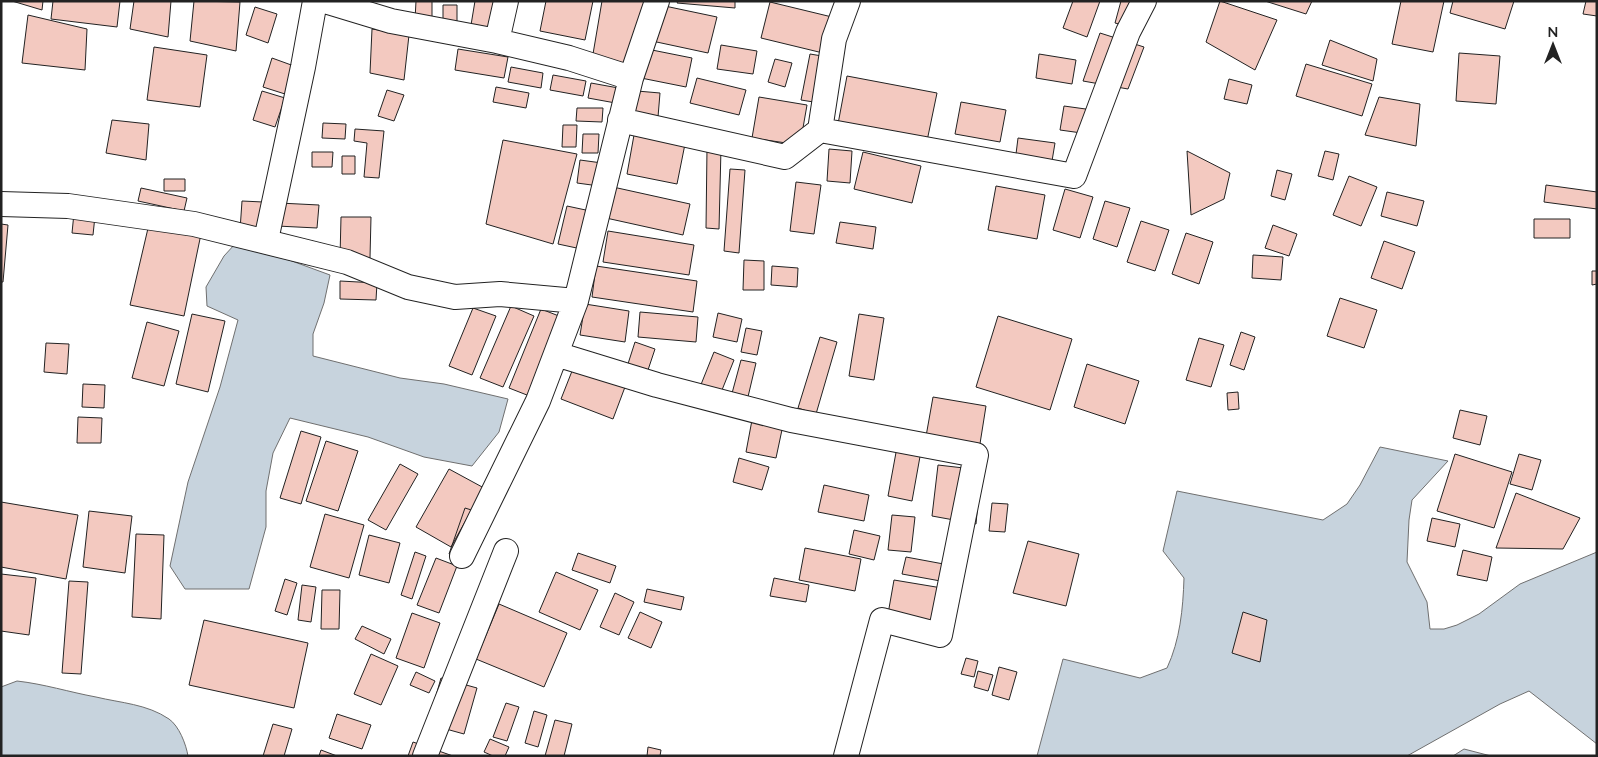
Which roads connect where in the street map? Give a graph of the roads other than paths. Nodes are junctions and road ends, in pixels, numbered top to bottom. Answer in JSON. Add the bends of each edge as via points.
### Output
{"nodes":[{"id":1,"x":315,"y":1,"type":"edge"},
{"id":2,"x":325,"y":1,"type":"edge"},
{"id":3,"x":506,"y":1,"type":"edge"},
{"id":4,"x":657,"y":1,"type":"edge"},
{"id":5,"x":848,"y":1,"type":"edge"},
{"id":6,"x":1144,"y":1,"type":"edge"},
{"id":7,"x":497,"y":41,"type":"junction"},
{"id":8,"x":631,"y":78,"type":"junction"},
{"id":9,"x":620,"y":120,"type":"junction"},
{"id":10,"x":820,"y":130,"type":"junction"},
{"id":11,"x":1,"y":204,"type":"edge"},
{"id":12,"x":266,"y":240,"type":"junction"},
{"id":13,"x":576,"y":300,"type":"junction"},
{"id":14,"x":556,"y":354,"type":"junction"},
{"id":15,"x":506,"y":550,"type":"dead end"},
{"id":16,"x":462,"y":556,"type":"dead end"},
{"id":17,"x":424,"y":756,"type":"edge"},
{"id":18,"x":846,"y":756,"type":"edge"}],
"edges":[{"from":1,"to":12,"type":"street"},
{"from":2,"to":7,"type":"street","via":[[391,21]]},
{"from":3,"to":7,"type":"street"},
{"from":4,"to":8,"type":"street"},
{"from":5,"to":10,"type":"street","via":[[834,39]]},
{"from":6,"to":10,"type":"street","via":[[1128,32],[1074,176]]},
{"from":7,"to":8,"type":"street","via":[[569,58]]},
{"from":8,"to":9,"type":"street"},
{"from":9,"to":10,"type":"street","via":[[785,157]]},
{"from":9,"to":13,"type":"street","via":[[618,139]]},
{"from":11,"to":12,"type":"street","via":[[68,206],[151,216]]},
{"from":12,"to":13,"type":"street","via":[[347,262],[408,287],[455,297],[500,294]]},
{"from":13,"to":14,"type":"street"},
{"from":14,"to":16,"type":"street","via":[[538,400]]},
{"from":14,"to":18,"type":"street","via":[[657,385],[791,420],[976,455],[940,635],[882,620]]},
{"from":15,"to":17,"type":"street"}]}
